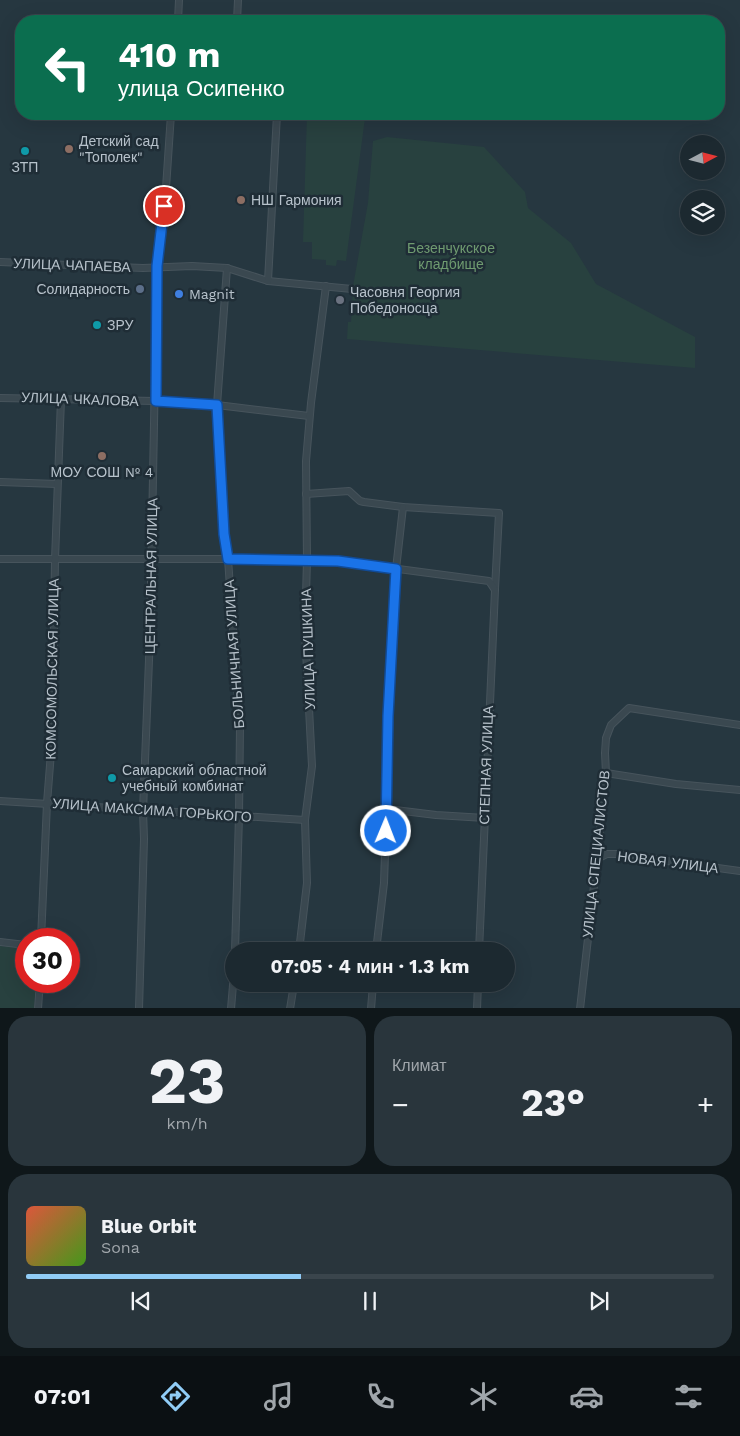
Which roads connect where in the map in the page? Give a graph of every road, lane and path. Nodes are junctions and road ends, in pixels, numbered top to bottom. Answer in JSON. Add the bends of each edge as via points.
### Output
{"nodes":[{"id":1,"x":179,"y":0,"type":"edge"},
{"id":2,"x":238,"y":0,"type":"edge"},
{"id":3,"x":178,"y":15,"type":"edge"},
{"id":4,"x":237,"y":15,"type":"edge"},
{"id":5,"x":171,"y":120,"type":"edge"},
{"id":6,"x":276,"y":120,"type":"edge"},
{"id":7,"x":0,"y":262,"type":"edge"},
{"id":8,"x":157,"y":266,"type":"junction"},
{"id":9,"x":227,"y":268,"type":"junction"},
{"id":10,"x":268,"y":281,"type":"junction"},
{"id":11,"x":326,"y":286,"type":"junction"},
{"id":12,"x":352,"y":289,"type":"dead end"},
{"id":13,"x":0,"y":398,"type":"edge"},
{"id":14,"x":61,"y":399,"type":"junction"},
{"id":15,"x":156,"y":401,"type":"junction"},
{"id":16,"x":217,"y":405,"type":"junction"},
{"id":17,"x":309,"y":416,"type":"junction"},
{"id":18,"x":0,"y":482,"type":"edge"},
{"id":19,"x":57,"y":484,"type":"junction"},
{"id":20,"x":306,"y":494,"type":"junction"},
{"id":21,"x":403,"y":507,"type":"junction"},
{"id":22,"x":0,"y":559,"type":"edge"},
{"id":23,"x":150,"y":559,"type":"junction"},
{"id":24,"x":228,"y":559,"type":"junction"},
{"id":25,"x":55,"y":560,"type":"junction"},
{"id":26,"x":307,"y":560,"type":"junction"},
{"id":27,"x":396,"y":569,"type":"junction"},
{"id":28,"x":494,"y":590,"type":"junction"},
{"id":29,"x":740,"y":725,"type":"edge"},
{"id":30,"x":606,"y":773,"type":"junction"},
{"id":31,"x":740,"y":790,"type":"edge"},
{"id":32,"x":0,"y":802,"type":"edge"},
{"id":33,"x":47,"y":803,"type":"junction"},
{"id":34,"x":387,"y":808,"type":"junction"},
{"id":35,"x":143,"y":811,"type":"junction"},
{"id":36,"x":239,"y":816,"type":"junction"},
{"id":37,"x":484,"y":818,"type":"junction"},
{"id":38,"x":305,"y":820,"type":"junction"},
{"id":39,"x":597,"y":859,"type":"junction"},
{"id":40,"x":740,"y":871,"type":"edge"},
{"id":41,"x":41,"y":928,"type":"edge"},
{"id":42,"x":0,"y":942,"type":"edge"},
{"id":43,"x":235,"y":942,"type":"edge"},
{"id":44,"x":300,"y":942,"type":"edge"},
{"id":45,"x":377,"y":942,"type":"edge"},
{"id":46,"x":479,"y":942,"type":"edge"},
{"id":47,"x":15,"y":944,"type":"edge"},
{"id":48,"x":232,"y":992,"type":"edge"},
{"id":49,"x":293,"y":992,"type":"edge"},
{"id":50,"x":372,"y":992,"type":"edge"},
{"id":51,"x":478,"y":992,"type":"edge"},
{"id":52,"x":39,"y":993,"type":"edge"},
{"id":53,"x":38,"y":1008,"type":"edge"},
{"id":54,"x":139,"y":1008,"type":"edge"},
{"id":55,"x":231,"y":1008,"type":"edge"},
{"id":56,"x":290,"y":1008,"type":"edge"},
{"id":57,"x":371,"y":1008,"type":"edge"},
{"id":58,"x":477,"y":1008,"type":"edge"},
{"id":59,"x":580,"y":1008,"type":"edge"}],
"edges":[{"from":1,"to":3,"type":"street"},
{"from":2,"to":4,"type":"street"},
{"from":5,"to":8,"type":"street","name":"ЦЕНТРАЛЬНАЯ УЛИЦА"},
{"from":6,"to":10,"type":"street"},
{"from":7,"to":8,"type":"street","name":"УЛИЦА ЧАПАЕВА"},
{"from":8,"to":9,"type":"street","name":"УЛИЦА ЧАПАЕВА"},
{"from":8,"to":15,"type":"street","name":"ЦЕНТРАЛЬНАЯ УЛИЦА"},
{"from":9,"to":10,"type":"street","name":"УЛИЦА ЧАПАЕВА"},
{"from":9,"to":16,"type":"street","name":"БОЛЬНИЧНАЯ УЛИЦА"},
{"from":10,"to":11,"type":"street","name":"УЛИЦА ЧАПАЕВА"},
{"from":11,"to":12,"type":"street","name":"УЛИЦА ЧАПАЕВА"},
{"from":11,"to":17,"type":"street","name":"УЛИЦА ПУШКИНА"},
{"from":13,"to":14,"type":"street","name":"УЛИЦА ЧКАЛОВА"},
{"from":14,"to":15,"type":"street","name":"УЛИЦА ЧКАЛОВА"},
{"from":14,"to":19,"type":"street","name":"КОМСОМОЛЬСКАЯ УЛИЦА"},
{"from":15,"to":16,"type":"street","name":"УЛИЦА ЧКАЛОВА"},
{"from":15,"to":23,"type":"street","name":"ЦЕНТРАЛЬНАЯ УЛИЦА"},
{"from":16,"to":17,"type":"street","name":"УЛИЦА ЧКАЛОВА"},
{"from":16,"to":24,"type":"street","name":"БОЛЬНИЧНАЯ УЛИЦА"},
{"from":17,"to":20,"type":"street","name":"УЛИЦА ПУШКИНА"},
{"from":18,"to":19,"type":"street"},
{"from":19,"to":25,"type":"street","name":"КОМСОМОЛЬСКАЯ УЛИЦА"},
{"from":20,"to":21,"type":"street","via":[[349,492],[360,501]]},
{"from":20,"to":26,"type":"street","name":"УЛИЦА ПУШКИНА"},
{"from":21,"to":27,"type":"street"},
{"from":21,"to":28,"type":"street","name":"СТЕПНАЯ УЛИЦА","via":[[499,513]]},
{"from":22,"to":25,"type":"street"},
{"from":23,"to":24,"type":"street"},
{"from":23,"to":25,"type":"street"},
{"from":23,"to":35,"type":"street","name":"ЦЕНТРАЛЬНАЯ УЛИЦА"},
{"from":24,"to":26,"type":"street"},
{"from":24,"to":36,"type":"street","name":"БОЛЬНИЧНАЯ УЛИЦА","via":[[240,728]]},
{"from":25,"to":33,"type":"street","name":"КОМСОМОЛЬСКАЯ УЛИЦА","via":[[52,740]]},
{"from":26,"to":27,"type":"street"},
{"from":26,"to":38,"type":"street","name":"УЛИЦА ПУШКИНА","via":[[305,632],[312,766]]},
{"from":27,"to":28,"type":"street","via":[[489,581]]},
{"from":27,"to":34,"type":"street"},
{"from":28,"to":37,"type":"street","name":"СТЕПНАЯ УЛИЦА"},
{"from":29,"to":30,"type":"street","name":"УЛИЦА СПЕЦИАЛИСТОВ","via":[[629,708],[611,725],[606,738]]},
{"from":30,"to":31,"type":"street"},
{"from":30,"to":39,"type":"street","name":"УЛИЦА СПЕЦИАЛИСТОВ"},
{"from":32,"to":33,"type":"street","name":"УЛИЦА МАКСИМА ГОРЬКОГО"},
{"from":33,"to":35,"type":"street","name":"УЛИЦА МАКСИМА ГОРЬКОГО"},
{"from":33,"to":41,"type":"street","name":"КОМСОМОЛЬСКАЯ УЛИЦА"},
{"from":34,"to":37,"type":"street"},
{"from":34,"to":45,"type":"street","via":[[384,883]]},
{"from":35,"to":36,"type":"street","name":"УЛИЦА МАКСИМА ГОРЬКОГО"},
{"from":35,"to":54,"type":"street","name":"ЦЕНТРАЛЬНАЯ УЛИЦА"},
{"from":36,"to":38,"type":"street","name":"УЛИЦА МАКСИМА ГОРЬКОГО"},
{"from":36,"to":43,"type":"street","name":"БОЛЬНИЧНАЯ УЛИЦА"},
{"from":37,"to":46,"type":"street","name":"СТЕПНАЯ УЛИЦА"},
{"from":38,"to":44,"type":"street","name":"УЛИЦА ПУШКИНА","via":[[307,883]]},
{"from":39,"to":40,"type":"street","name":"НОВАЯ УЛИЦА","via":[[616,854]]},
{"from":39,"to":59,"type":"street","name":"УЛИЦА СПЕЦИАЛИСТОВ"},
{"from":42,"to":47,"type":"street"},
{"from":48,"to":55,"type":"street"},
{"from":49,"to":56,"type":"street"},
{"from":50,"to":57,"type":"street"},
{"from":51,"to":58,"type":"street"},
{"from":52,"to":53,"type":"street"}]}
